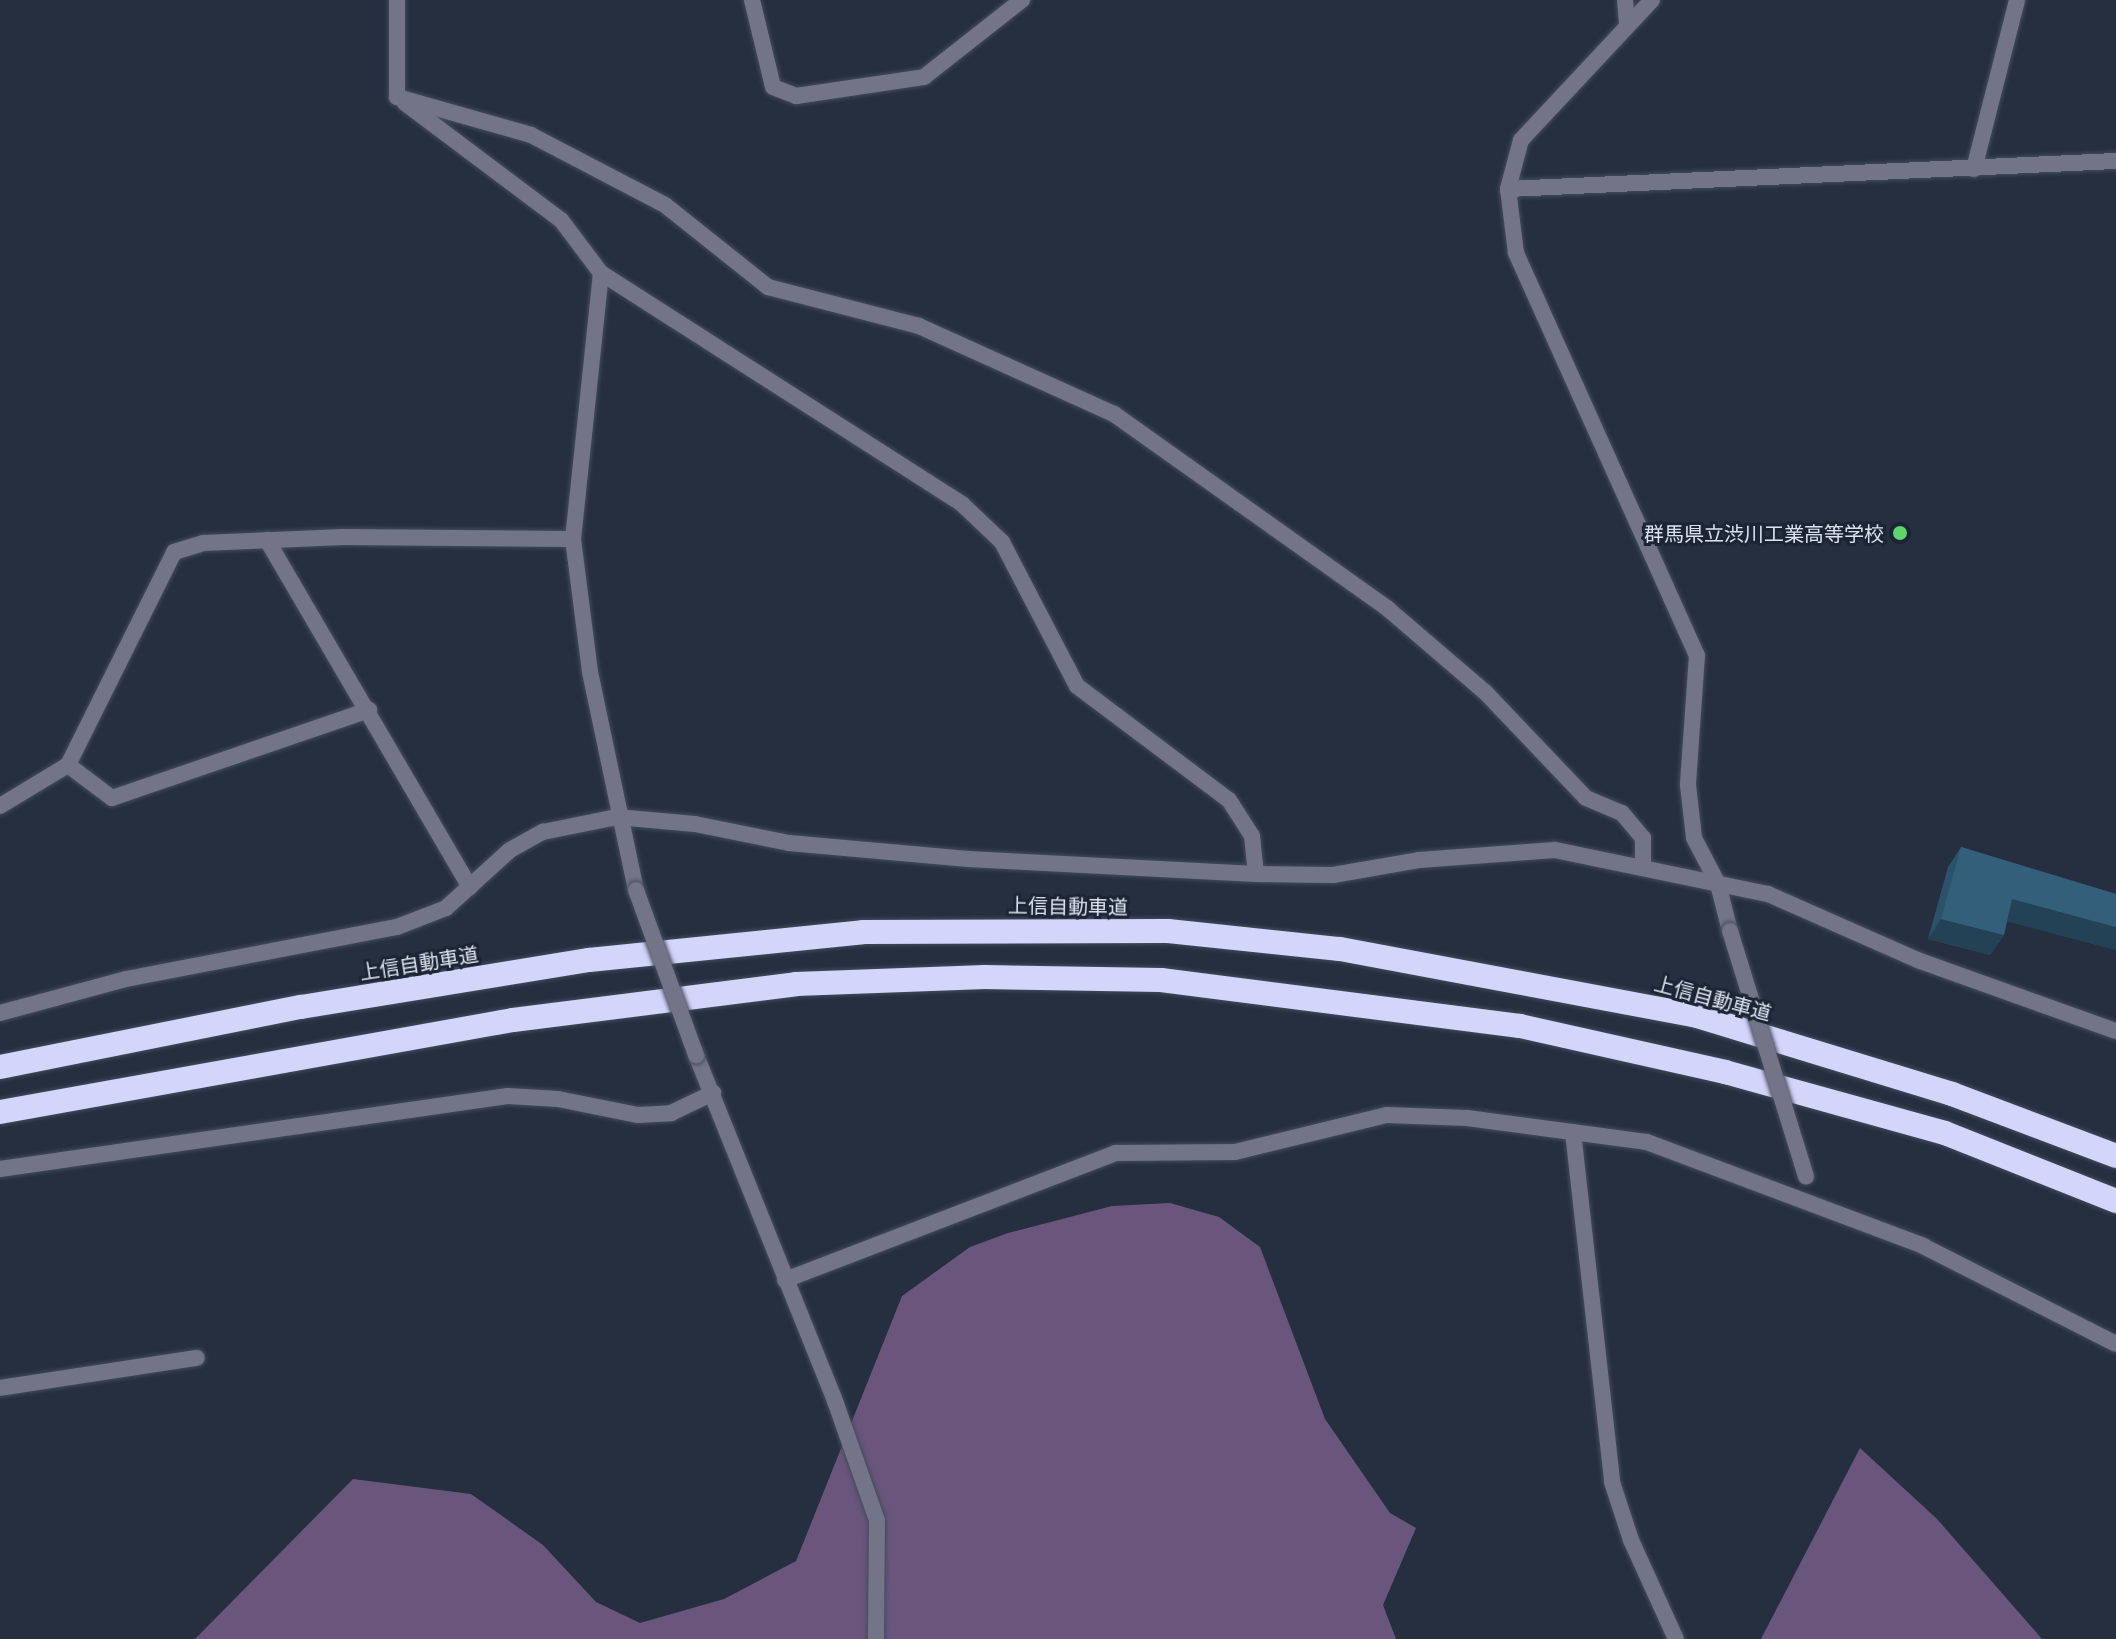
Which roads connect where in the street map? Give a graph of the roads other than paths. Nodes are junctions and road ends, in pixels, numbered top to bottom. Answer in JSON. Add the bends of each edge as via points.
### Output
{"nodes":[{"id":1,"x":397,"y":0,"type":"edge"},
{"id":2,"x":752,"y":0,"type":"edge"},
{"id":3,"x":1022,"y":0,"type":"edge"},
{"id":4,"x":1625,"y":0,"type":"edge"},
{"id":5,"x":1652,"y":0,"type":"edge"},
{"id":6,"x":2017,"y":0,"type":"edge"},
{"id":7,"x":1627,"y":25,"type":"junction"},
{"id":8,"x":397,"y":97,"type":"junction"},
{"id":9,"x":2116,"y":161,"type":"edge"},
{"id":10,"x":1974,"y":169,"type":"junction"},
{"id":11,"x":1508,"y":189,"type":"junction"},
{"id":12,"x":601,"y":273,"type":"junction"},
{"id":13,"x":573,"y":539,"type":"junction"},
{"id":14,"x":267,"y":540,"type":"junction"},
{"id":15,"x":369,"y":710,"type":"junction"},
{"id":16,"x":68,"y":765,"type":"junction"},
{"id":17,"x":0,"y":806,"type":"edge"},
{"id":18,"x":617,"y":817,"type":"junction"},
{"id":19,"x":1643,"y":868,"type":"junction"},
{"id":20,"x":1256,"y":874,"type":"junction"},
{"id":21,"x":1718,"y":884,"type":"junction"},
{"id":22,"x":470,"y":887,"type":"junction"},
{"id":23,"x":0,"y":1013,"type":"edge"},
{"id":24,"x":2116,"y":1031,"type":"edge"},
{"id":25,"x":0,"y":1067,"type":"edge"},
{"id":26,"x":713,"y":1093,"type":"junction"},
{"id":27,"x":0,"y":1112,"type":"edge"},
{"id":28,"x":1573,"y":1132,"type":"junction"},
{"id":29,"x":2116,"y":1156,"type":"edge"},
{"id":30,"x":0,"y":1169,"type":"edge"},
{"id":31,"x":1801,"y":1196,"type":"junction"},
{"id":32,"x":2116,"y":1201,"type":"edge"},
{"id":33,"x":785,"y":1280,"type":"junction"},
{"id":34,"x":2116,"y":1344,"type":"edge"},
{"id":35,"x":197,"y":1358,"type":"dead end"},
{"id":36,"x":0,"y":1388,"type":"edge"},
{"id":37,"x":876,"y":1639,"type":"edge"},
{"id":38,"x":1676,"y":1639,"type":"edge"}],
"edges":[{"from":1,"to":8,"type":"street"},
{"from":2,"to":3,"type":"street","via":[[773,87],[796,96],[924,77]]},
{"from":4,"to":7,"type":"street"},
{"from":5,"to":7,"type":"street"},
{"from":6,"to":10,"type":"street"},
{"from":7,"to":11,"type":"street","via":[[1521,140]]},
{"from":8,"to":12,"type":"street","via":[[561,220]]},
{"from":8,"to":19,"type":"street","via":[[531,135],[665,205],[768,287],[919,326],[1114,414],[1388,609],[1486,693],[1586,798],[1622,813],[1643,838]]},
{"from":9,"to":10,"type":"street"},
{"from":10,"to":11,"type":"street"},
{"from":11,"to":21,"type":"street","via":[[1516,253],[1697,655],[1688,785],[1694,838]]},
{"from":12,"to":13,"type":"street"},
{"from":12,"to":20,"type":"street","via":[[962,504],[1002,542],[1077,686],[1229,800],[1252,836]]},
{"from":13,"to":14,"type":"street"},
{"from":13,"to":18,"type":"street","via":[[590,672]]},
{"from":14,"to":15,"type":"street"},
{"from":14,"to":16,"type":"street","via":[[203,543],[174,552]]},
{"from":15,"to":16,"type":"street","via":[[112,798]]},
{"from":15,"to":22,"type":"street"},
{"from":16,"to":17,"type":"street"},
{"from":18,"to":20,"type":"street","via":[[695,824],[789,843],[968,859]]},
{"from":18,"to":22,"type":"street","via":[[543,832],[510,850]]},
{"from":18,"to":26,"type":"street","bridge":true,"via":[[636,890]]},
{"from":19,"to":20,"type":"street","via":[[1555,850],[1419,860],[1333,875]]},
{"from":19,"to":21,"type":"street"},
{"from":21,"to":24,"type":"street","via":[[1768,894],[1920,961]]},
{"from":21,"to":31,"type":"street","bridge":true,"via":[[1806,1177]]},
{"from":22,"to":23,"type":"street","via":[[446,908],[397,927],[126,979]]},
{"from":25,"to":29,"type":"highway","name":"上信自動車道","via":[[301,1007],[589,960],[863,932],[1168,931],[1340,949],[1694,1015],[1952,1094]]},
{"from":26,"to":30,"type":"street","via":[[671,1113],[638,1115],[558,1099],[508,1096]]},
{"from":26,"to":33,"type":"street"},
{"from":27,"to":32,"type":"highway","via":[[513,1020],[796,984],[985,977],[1161,980],[1520,1026],[1711,1068],[1945,1133]]},
{"from":28,"to":31,"type":"street","via":[[1647,1142]]},
{"from":28,"to":33,"type":"street","via":[[1467,1118],[1387,1115],[1235,1152],[1115,1153]]},
{"from":28,"to":38,"type":"street","via":[[1612,1482],[1631,1540]]},
{"from":31,"to":34,"type":"street","via":[[1923,1246]]},
{"from":33,"to":37,"type":"street","via":[[877,1520]]},
{"from":35,"to":36,"type":"street"}]}
